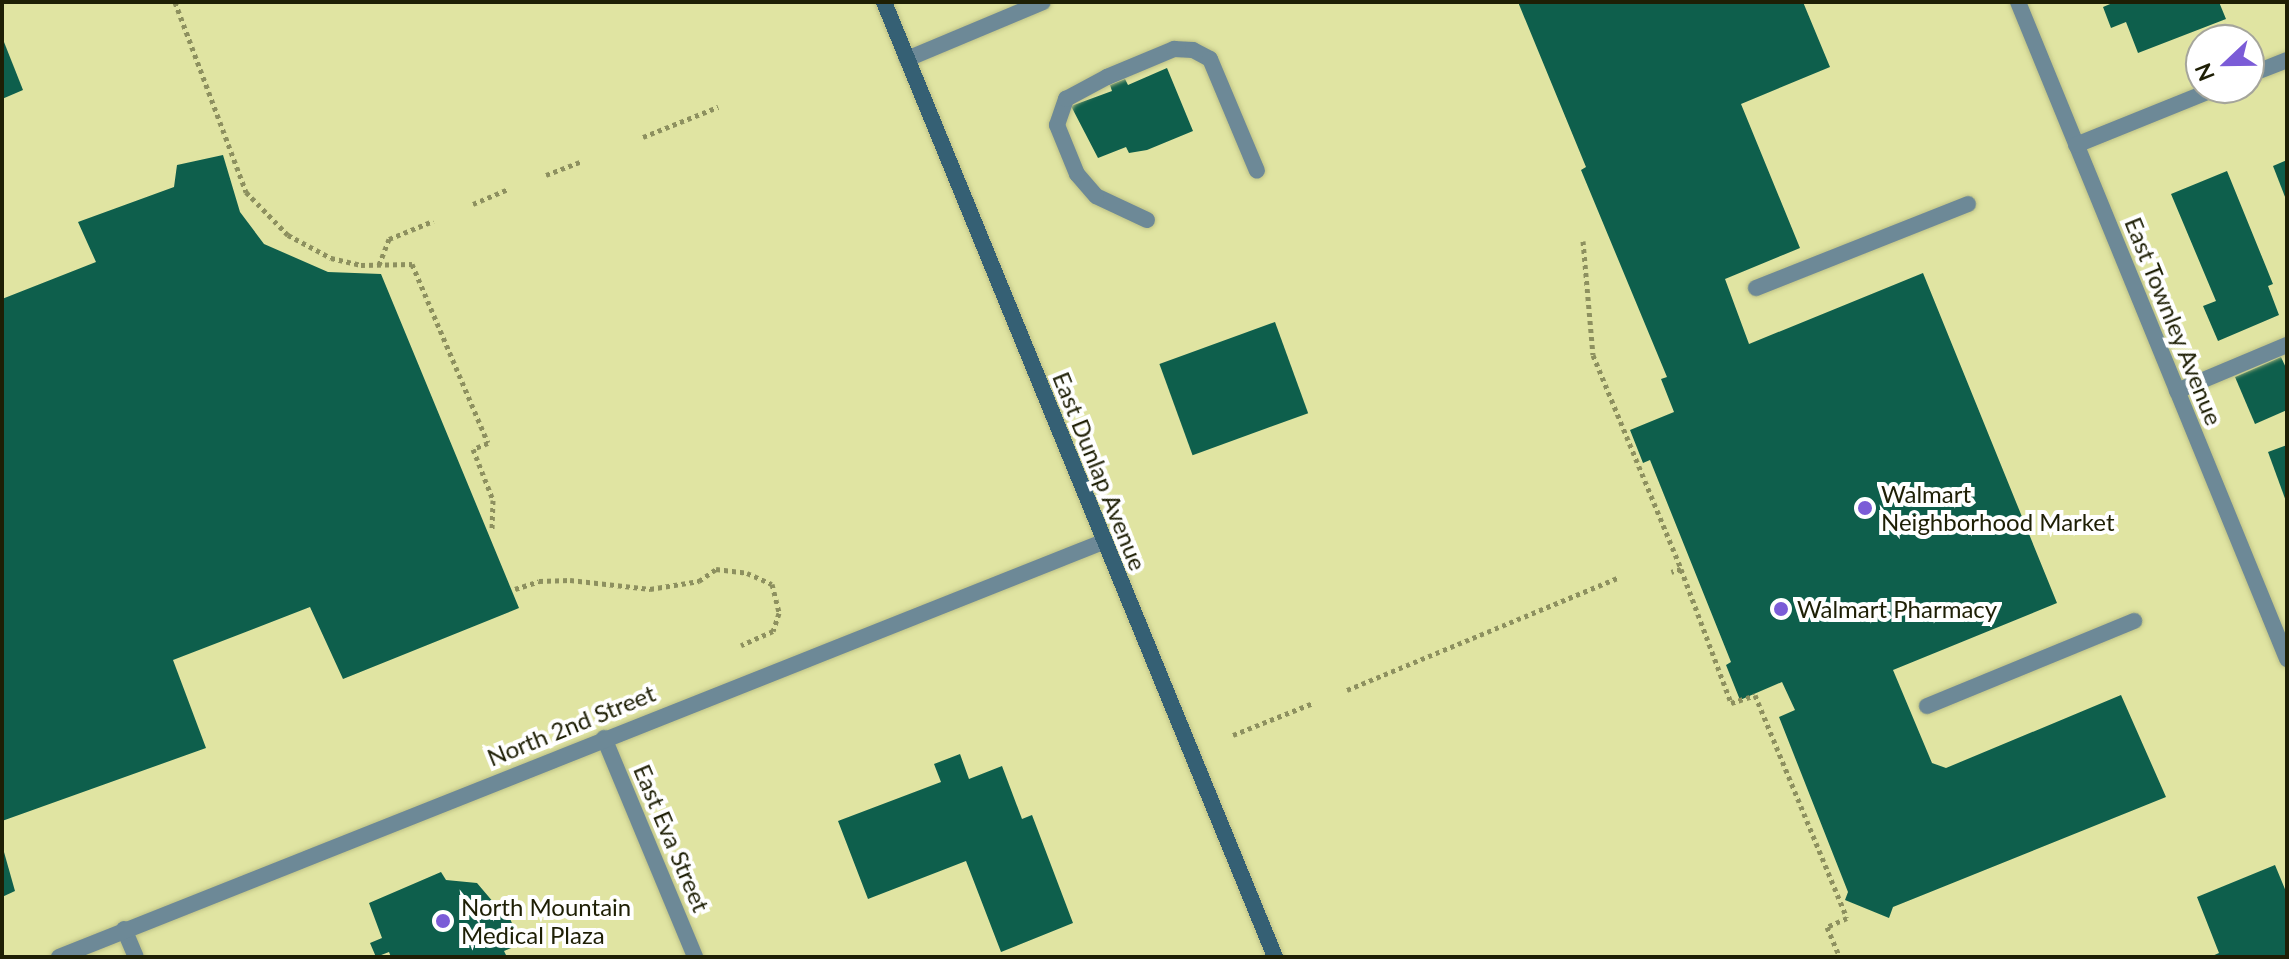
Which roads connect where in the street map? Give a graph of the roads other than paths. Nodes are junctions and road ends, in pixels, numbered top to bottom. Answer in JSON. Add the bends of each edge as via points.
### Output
{"nodes":[{"id":1,"x":884,"y":2,"type":"edge"},
{"id":2,"x":1043,"y":2,"type":"edge"},
{"id":3,"x":2018,"y":2,"type":"edge"},
{"id":4,"x":907,"y":59,"type":"junction"},
{"id":5,"x":2287,"y":60,"type":"edge"},
{"id":6,"x":2265,"y":69,"type":"edge"},
{"id":7,"x":2185,"y":101,"type":"edge"},
{"id":8,"x":2076,"y":145,"type":"junction"},
{"id":9,"x":1257,"y":171,"type":"dead end"},
{"id":10,"x":1968,"y":204,"type":"dead end"},
{"id":11,"x":1147,"y":220,"type":"dead end"},
{"id":12,"x":1756,"y":288,"type":"dead end"},
{"id":13,"x":2287,"y":345,"type":"edge"},
{"id":14,"x":2177,"y":391,"type":"junction"},
{"id":15,"x":1103,"y":542,"type":"junction"},
{"id":16,"x":2279,"y":618,"type":"edge"},
{"id":17,"x":2134,"y":621,"type":"dead end"},
{"id":18,"x":2287,"y":659,"type":"edge"},
{"id":19,"x":1927,"y":706,"type":"dead end"},
{"id":20,"x":604,"y":738,"type":"junction"},
{"id":21,"x":124,"y":929,"type":"junction"},
{"id":22,"x":59,"y":957,"type":"edge"},
{"id":23,"x":136,"y":957,"type":"edge"},
{"id":24,"x":695,"y":957,"type":"edge"},
{"id":25,"x":1275,"y":957,"type":"edge"}],
"edges":[{"from":1,"to":4,"type":"main road","name":"East Dunlap Avenue"},
{"from":2,"to":4,"type":"street"},
{"from":3,"to":8,"type":"street","name":"East Townley Avenue"},
{"from":4,"to":15,"type":"main road","name":"East Dunlap Avenue"},
{"from":5,"to":6,"type":"street"},
{"from":7,"to":8,"type":"street"},
{"from":8,"to":14,"type":"street","name":"East Townley Avenue"},
{"from":9,"to":11,"type":"street","via":[[1210,59],[1193,50],[1174,49],[1107,77],[1066,99],[1057,125],[1077,174],[1096,196]]},
{"from":10,"to":12,"type":"street"},
{"from":13,"to":14,"type":"street"},
{"from":14,"to":16,"type":"street","name":"East Townley Avenue"},
{"from":15,"to":20,"type":"street","name":"North 2nd Street"},
{"from":15,"to":25,"type":"main road","name":"East Dunlap Avenue"},
{"from":16,"to":18,"type":"street","name":"East Townley Avenue"},
{"from":17,"to":19,"type":"street"},
{"from":20,"to":21,"type":"street","name":"North 2nd Street"},
{"from":20,"to":24,"type":"street","name":"East Eva Street"},
{"from":21,"to":22,"type":"street","name":"North 2nd Street"},
{"from":21,"to":23,"type":"street"}]}
